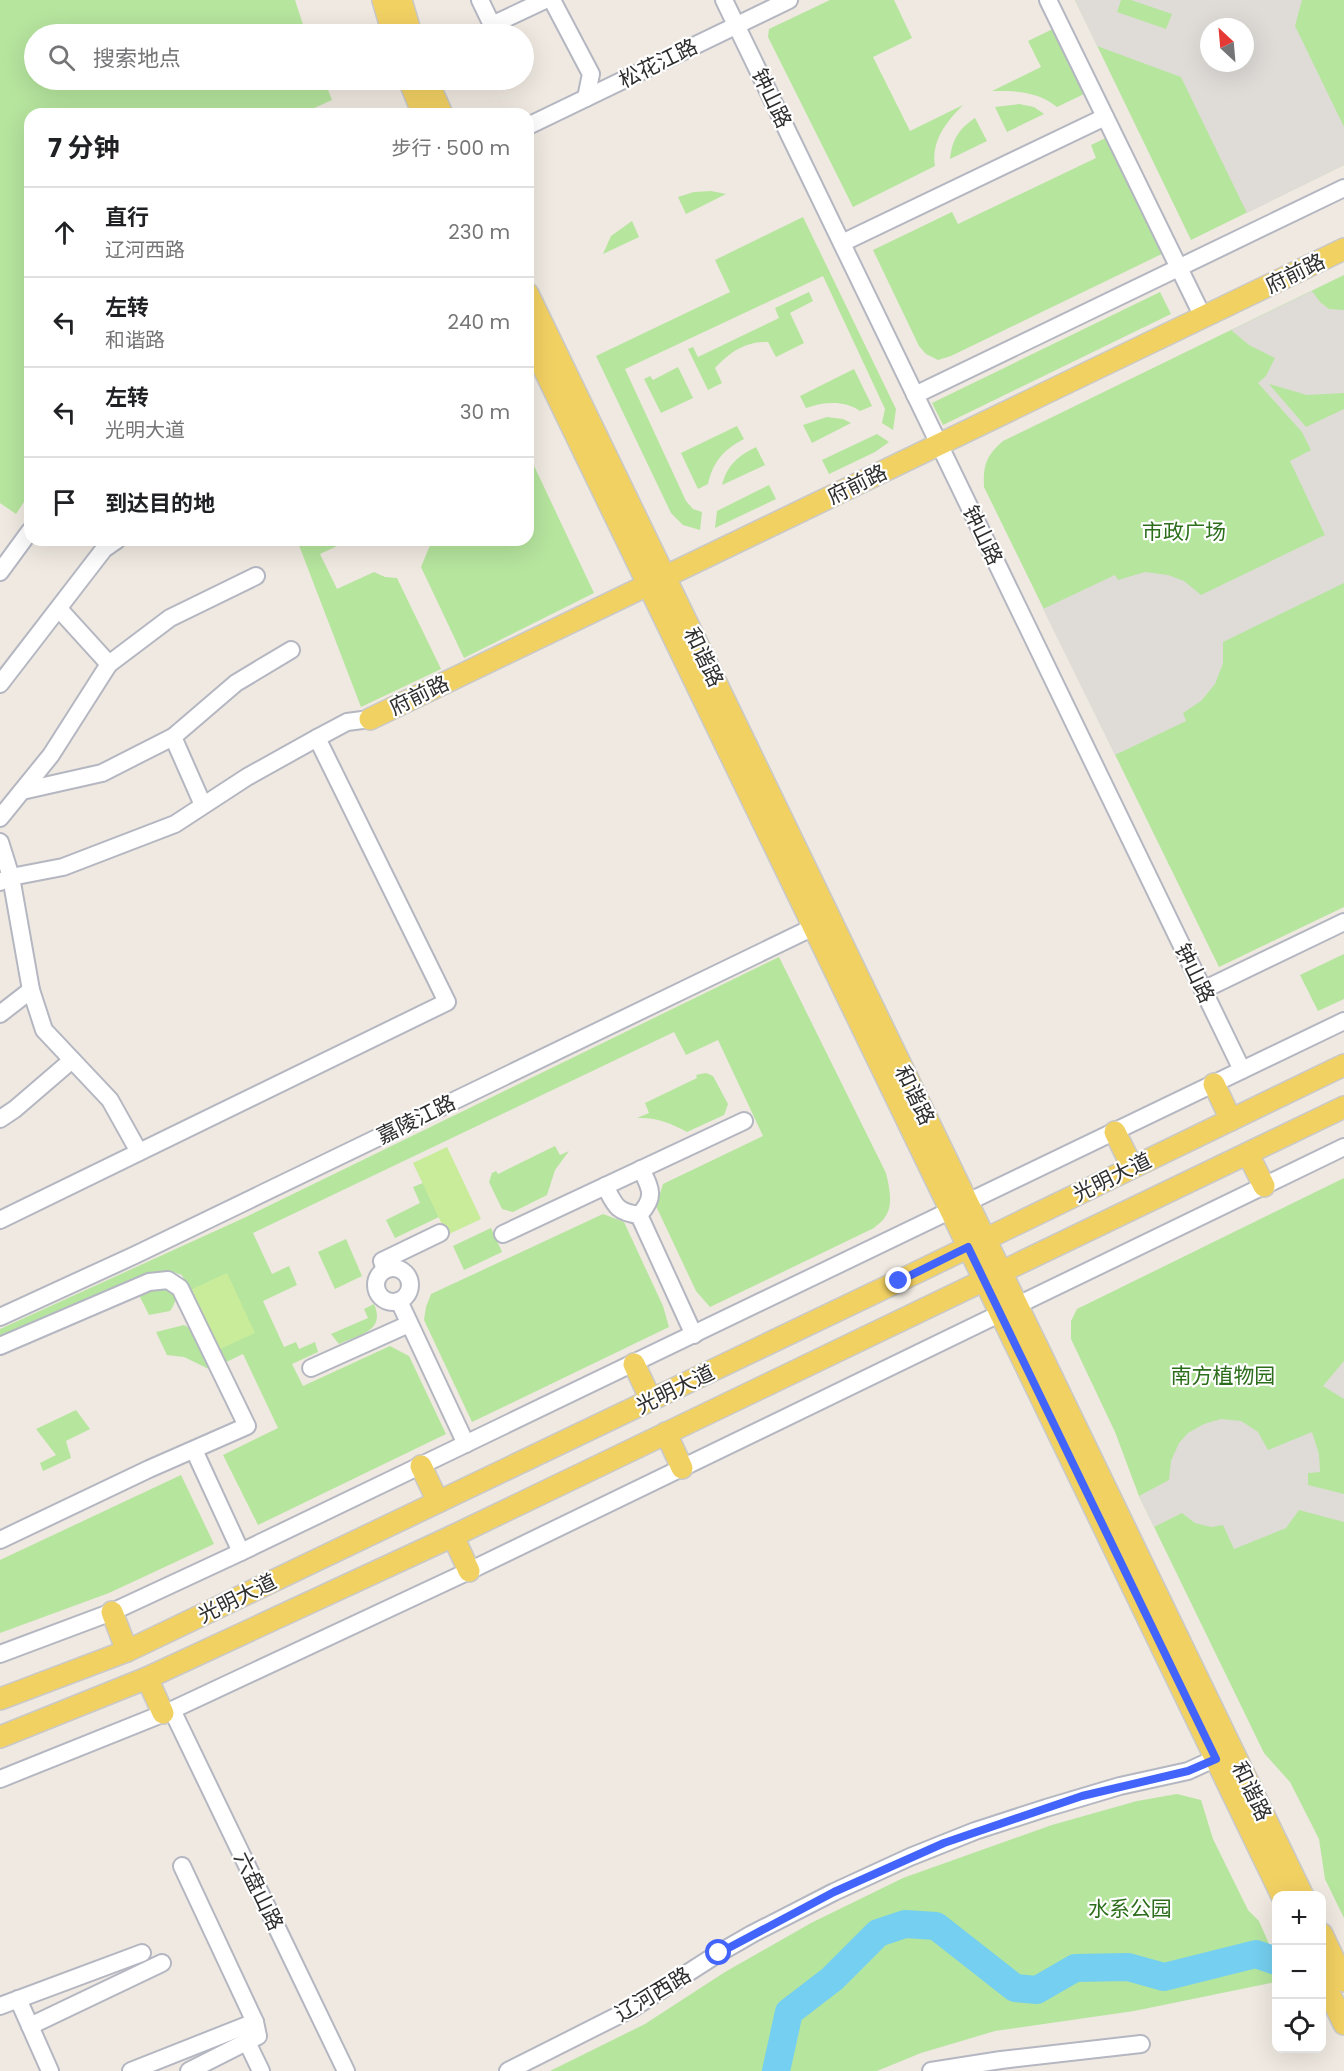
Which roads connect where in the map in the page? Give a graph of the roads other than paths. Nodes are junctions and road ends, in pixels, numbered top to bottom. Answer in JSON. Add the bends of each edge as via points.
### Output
{"nodes":[{"id":1,"x":383,"y":0,"type":"edge"},
{"id":2,"x":401,"y":0,"type":"edge"},
{"id":3,"x":480,"y":0,"type":"edge"},
{"id":4,"x":545,"y":0,"type":"edge"},
{"id":5,"x":552,"y":0,"type":"edge"},
{"id":6,"x":724,"y":0,"type":"edge"},
{"id":7,"x":789,"y":0,"type":"edge"},
{"id":8,"x":1048,"y":0,"type":"edge"},
{"id":9,"x":390,"y":24,"type":"edge"},
{"id":10,"x":408,"y":24,"type":"edge"},
{"id":11,"x":492,"y":24,"type":"edge"},
{"id":12,"x":494,"y":24,"type":"edge"},
{"id":13,"x":737,"y":25,"type":"junction"},
{"id":14,"x":412,"y":90,"type":"edge"},
{"id":15,"x":431,"y":90,"type":"edge"},
{"id":16,"x":586,"y":98,"type":"junction"},
{"id":17,"x":420,"y":108,"type":"edge"},
{"id":18,"x":439,"y":108,"type":"edge"},
{"id":19,"x":1105,"y":117,"type":"junction"},
{"id":20,"x":534,"y":123,"type":"edge"},
{"id":21,"x":1344,"y":188,"type":"edge"},
{"id":22,"x":842,"y":243,"type":"junction"},
{"id":23,"x":1344,"y":249,"type":"edge"},
{"id":24,"x":1179,"y":268,"type":"junction"},
{"id":25,"x":534,"y":307,"type":"edge"},
{"id":26,"x":1203,"y":317,"type":"junction"},
{"id":27,"x":534,"y":347,"type":"edge"},
{"id":28,"x":915,"y":395,"type":"junction"},
{"id":29,"x":939,"y":444,"type":"junction"},
{"id":30,"x":24,"y":539,"type":"edge"},
{"id":31,"x":108,"y":546,"type":"edge"},
{"id":32,"x":0,"y":572,"type":"edge"},
{"id":33,"x":255,"y":576,"type":"dead end"},
{"id":34,"x":656,"y":580,"type":"junction"},
{"id":35,"x":59,"y":609,"type":"junction"},
{"id":36,"x":291,"y":650,"type":"dead end"},
{"id":37,"x":109,"y":664,"type":"junction"},
{"id":38,"x":0,"y":684,"type":"edge"},
{"id":39,"x":370,"y":719,"type":"joint"},
{"id":40,"x":173,"y":737,"type":"junction"},
{"id":41,"x":317,"y":738,"type":"junction"},
{"id":42,"x":22,"y":791,"type":"junction"},
{"id":43,"x":203,"y":805,"type":"junction"},
{"id":44,"x":0,"y":818,"type":"edge"},
{"id":45,"x":0,"y":842,"type":"edge"},
{"id":46,"x":6,"y":879,"type":"edge"},
{"id":47,"x":1344,"y":922,"type":"edge"},
{"id":48,"x":822,"y":923,"type":"junction"},
{"id":49,"x":31,"y":990,"type":"junction"},
{"id":50,"x":1203,"y":990,"type":"junction"},
{"id":51,"x":0,"y":1014,"type":"edge"},
{"id":52,"x":1344,"y":1021,"type":"edge"},
{"id":53,"x":72,"y":1060,"type":"junction"},
{"id":54,"x":1344,"y":1065,"type":"edge"},
{"id":55,"x":1242,"y":1071,"type":"junction"},
{"id":56,"x":1214,"y":1084,"type":"junction"},
{"id":57,"x":1344,"y":1107,"type":"edge"},
{"id":58,"x":0,"y":1119,"type":"edge"},
{"id":59,"x":744,"y":1120,"type":"dead end"},
{"id":60,"x":1231,"y":1120,"type":"junction"},
{"id":61,"x":1114,"y":1132,"type":"junction"},
{"id":62,"x":1344,"y":1147,"type":"edge"},
{"id":63,"x":139,"y":1152,"type":"junction"},
{"id":64,"x":1248,"y":1154,"type":"junction"},
{"id":65,"x":1132,"y":1167,"type":"junction"},
{"id":66,"x":641,"y":1169,"type":"junction"},
{"id":67,"x":605,"y":1186,"type":"junction"},
{"id":68,"x":1264,"y":1186,"type":"junction"},
{"id":69,"x":959,"y":1207,"type":"junction"},
{"id":70,"x":639,"y":1215,"type":"junction"},
{"id":71,"x":0,"y":1220,"type":"edge"},
{"id":72,"x":440,"y":1233,"type":"dead end"},
{"id":73,"x":503,"y":1234,"type":"dead end"},
{"id":74,"x":977,"y":1243,"type":"junction"},
{"id":75,"x":385,"y":1270,"type":"junction"},
{"id":76,"x":993,"y":1277,"type":"junction"},
{"id":77,"x":399,"y":1301,"type":"junction"},
{"id":78,"x":1009,"y":1309,"type":"junction"},
{"id":79,"x":0,"y":1317,"type":"edge"},
{"id":80,"x":409,"y":1324,"type":"junction"},
{"id":81,"x":694,"y":1335,"type":"junction"},
{"id":82,"x":0,"y":1346,"type":"edge"},
{"id":83,"x":634,"y":1364,"type":"junction"},
{"id":84,"x":311,"y":1368,"type":"dead end"},
{"id":85,"x":651,"y":1400,"type":"junction"},
{"id":86,"x":666,"y":1433,"type":"junction"},
{"id":87,"x":466,"y":1444,"type":"junction"},
{"id":88,"x":194,"y":1450,"type":"junction"},
{"id":89,"x":421,"y":1466,"type":"junction"},
{"id":90,"x":682,"y":1468,"type":"junction"},
{"id":91,"x":438,"y":1502,"type":"junction"},
{"id":92,"x":453,"y":1536,"type":"junction"},
{"id":93,"x":0,"y":1540,"type":"edge"},
{"id":94,"x":241,"y":1552,"type":"junction"},
{"id":95,"x":470,"y":1571,"type":"junction"},
{"id":96,"x":112,"y":1612,"type":"junction"},
{"id":97,"x":127,"y":1651,"type":"junction"},
{"id":98,"x":0,"y":1654,"type":"edge"},
{"id":99,"x":147,"y":1678,"type":"junction"},
{"id":100,"x":0,"y":1699,"type":"edge"},
{"id":101,"x":168,"y":1712,"type":"junction"},
{"id":102,"x":0,"y":1737,"type":"edge"},
{"id":103,"x":1224,"y":1755,"type":"junction"},
{"id":104,"x":0,"y":1779,"type":"edge"},
{"id":105,"x":182,"y":1866,"type":"dead end"},
{"id":106,"x":1280,"y":1891,"type":"edge"},
{"id":107,"x":1300,"y":1891,"type":"edge"},
{"id":108,"x":1326,"y":1943,"type":"edge"},
{"id":109,"x":142,"y":1953,"type":"dead end"},
{"id":110,"x":162,"y":1963,"type":"dead end"},
{"id":111,"x":1344,"y":1981,"type":"edge"},
{"id":112,"x":1326,"y":1986,"type":"edge"},
{"id":113,"x":18,"y":1999,"type":"junction"},
{"id":114,"x":0,"y":2006,"type":"edge"},
{"id":115,"x":255,"y":2022,"type":"junction"},
{"id":116,"x":1344,"y":2024,"type":"edge"},
{"id":117,"x":30,"y":2026,"type":"junction"},
{"id":118,"x":248,"y":2042,"type":"junction"},
{"id":119,"x":1141,"y":2044,"type":"dead end"},
{"id":120,"x":50,"y":2071,"type":"edge"},
{"id":121,"x":131,"y":2071,"type":"edge"},
{"id":122,"x":189,"y":2071,"type":"edge"},
{"id":123,"x":261,"y":2071,"type":"edge"},
{"id":124,"x":346,"y":2071,"type":"edge"},
{"id":125,"x":508,"y":2071,"type":"edge"},
{"id":126,"x":931,"y":2071,"type":"edge"}],
"edges":[{"from":1,"to":9,"type":"main road"},
{"from":2,"to":10,"type":"main road"},
{"from":3,"to":11,"type":"street"},
{"from":4,"to":12,"type":"street"},
{"from":5,"to":16,"type":"street","via":[[591,74]]},
{"from":6,"to":13,"type":"street","name":"钟山路"},
{"from":7,"to":13,"type":"street","name":"松花江路"},
{"from":8,"to":19,"type":"street"},
{"from":13,"to":16,"type":"street","name":"松花江路"},
{"from":13,"to":22,"type":"street","name":"钟山路"},
{"from":14,"to":17,"type":"main road"},
{"from":15,"to":18,"type":"main road"},
{"from":16,"to":20,"type":"street","name":"松花江路"},
{"from":19,"to":22,"type":"street"},
{"from":19,"to":24,"type":"street"},
{"from":21,"to":24,"type":"street"},
{"from":22,"to":28,"type":"street","name":"钟山路"},
{"from":23,"to":26,"type":"main road","name":"府前路"},
{"from":24,"to":26,"type":"street"},
{"from":24,"to":28,"type":"street"},
{"from":25,"to":34,"type":"main road","name":"和谐路"},
{"from":26,"to":29,"type":"main road","name":"府前路"},
{"from":27,"to":34,"type":"main road","name":"和谐路"},
{"from":28,"to":29,"type":"street","name":"钟山路"},
{"from":29,"to":34,"type":"main road","name":"府前路"},
{"from":29,"to":50,"type":"street","name":"钟山路"},
{"from":30,"to":32,"type":"street"},
{"from":31,"to":35,"type":"street"},
{"from":33,"to":37,"type":"street","via":[[170,618]]},
{"from":34,"to":39,"type":"main road","name":"府前路"},
{"from":34,"to":48,"type":"main road","name":"和谐路"},
{"from":35,"to":37,"type":"street"},
{"from":35,"to":38,"type":"street"},
{"from":36,"to":40,"type":"street","via":[[236,683]]},
{"from":37,"to":42,"type":"street","via":[[51,755]]},
{"from":39,"to":41,"type":"street","via":[[347,722]]},
{"from":40,"to":42,"type":"street","via":[[102,773]]},
{"from":40,"to":43,"type":"street"},
{"from":41,"to":43,"type":"street"},
{"from":41,"to":63,"type":"street","via":[[447,1002]]},
{"from":42,"to":44,"type":"street"},
{"from":43,"to":46,"type":"street","via":[[175,824],[63,867]]},
{"from":45,"to":46,"type":"street"},
{"from":46,"to":49,"type":"street"},
{"from":47,"to":50,"type":"street"},
{"from":48,"to":69,"type":"main road","name":"和谐路"},
{"from":48,"to":79,"type":"street","name":"嘉陵江路"},
{"from":49,"to":51,"type":"street"},
{"from":49,"to":53,"type":"street","via":[[44,1030]]},
{"from":50,"to":55,"type":"street","name":"钟山路"},
{"from":52,"to":55,"type":"street","name":"光明大道"},
{"from":53,"to":58,"type":"street"},
{"from":53,"to":63,"type":"street","via":[[110,1100]]},
{"from":54,"to":60,"type":"main road","name":"光明大道"},
{"from":55,"to":56,"type":"street","name":"光明大道"},
{"from":56,"to":60,"type":"main road"},
{"from":56,"to":61,"type":"street","name":"光明大道"},
{"from":57,"to":64,"type":"main road","name":"光明大道"},
{"from":59,"to":66,"type":"street"},
{"from":60,"to":65,"type":"main road","name":"光明大道"},
{"from":61,"to":65,"type":"main road"},
{"from":61,"to":69,"type":"street","name":"光明大道"},
{"from":62,"to":68,"type":"street"},
{"from":63,"to":71,"type":"street"},
{"from":64,"to":68,"type":"main road"},
{"from":64,"to":76,"type":"main road","name":"光明大道"},
{"from":65,"to":74,"type":"main road","name":"光明大道"},
{"from":66,"to":67,"type":"street"},
{"from":66,"to":70,"type":"street","via":[[651,1190],[649,1204]]},
{"from":67,"to":70,"type":"street","via":[[616,1207]]},
{"from":67,"to":73,"type":"street"},
{"from":68,"to":78,"type":"street"},
{"from":69,"to":74,"type":"main road","name":"和谐路"},
{"from":69,"to":81,"type":"street","name":"光明大道"},
{"from":70,"to":81,"type":"street"},
{"from":72,"to":75,"type":"street","via":[[382,1261]]},
{"from":74,"to":76,"type":"main road","name":"和谐路"},
{"from":74,"to":85,"type":"main road","name":"光明大道"},
{"from":75,"to":77,"type":"street","via":[[377,1278],[376,1289],[387,1301]]},
{"from":75,"to":77,"type":"street","via":[[401,1270],[409,1278],[408,1294]]},
{"from":76,"to":78,"type":"main road","name":"和谐路"},
{"from":76,"to":86,"type":"main road","name":"光明大道"},
{"from":77,"to":80,"type":"street"},
{"from":78,"to":90,"type":"street"},
{"from":78,"to":103,"type":"main road","name":"和谐路"},
{"from":80,"to":84,"type":"street"},
{"from":80,"to":87,"type":"street"},
{"from":81,"to":83,"type":"street","name":"光明大道"},
{"from":82,"to":88,"type":"street","via":[[149,1282],[168,1280],[180,1288],[247,1426]]},
{"from":83,"to":85,"type":"main road"},
{"from":83,"to":87,"type":"street","name":"光明大道"},
{"from":85,"to":91,"type":"main road","name":"光明大道"},
{"from":86,"to":90,"type":"main road"},
{"from":86,"to":92,"type":"main road","name":"光明大道"},
{"from":87,"to":89,"type":"street","name":"光明大道"},
{"from":88,"to":93,"type":"street"},
{"from":88,"to":94,"type":"street"},
{"from":89,"to":91,"type":"main road"},
{"from":89,"to":94,"type":"street","name":"光明大道"},
{"from":90,"to":95,"type":"street"},
{"from":91,"to":97,"type":"main road","name":"光明大道"},
{"from":92,"to":95,"type":"main road"},
{"from":92,"to":99,"type":"main road","name":"光明大道"},
{"from":94,"to":96,"type":"street","name":"光明大道"},
{"from":95,"to":101,"type":"street"},
{"from":96,"to":97,"type":"main road"},
{"from":96,"to":98,"type":"street","name":"光明大道"},
{"from":97,"to":100,"type":"main road","name":"光明大道"},
{"from":99,"to":101,"type":"main road"},
{"from":99,"to":102,"type":"main road","name":"光明大道"},
{"from":101,"to":104,"type":"street"},
{"from":101,"to":124,"type":"street","name":"六盘山路"},
{"from":103,"to":106,"type":"main road","name":"和谐路"},
{"from":103,"to":107,"type":"main road","name":"和谐路"},
{"from":103,"to":125,"type":"street","name":"辽河西路","via":[[1188,1771],[1046,1808],[910,1857],[752,1934],[633,2008]]},
{"from":105,"to":115,"type":"street"},
{"from":108,"to":111,"type":"main road"},
{"from":109,"to":113,"type":"street"},
{"from":110,"to":117,"type":"street"},
{"from":112,"to":116,"type":"main road"},
{"from":113,"to":114,"type":"street"},
{"from":113,"to":117,"type":"street"},
{"from":115,"to":118,"type":"street","via":[[258,2036]]},
{"from":115,"to":121,"type":"street"},
{"from":117,"to":120,"type":"street"},
{"from":118,"to":122,"type":"street"},
{"from":118,"to":123,"type":"street"},
{"from":119,"to":126,"type":"street"}]}
